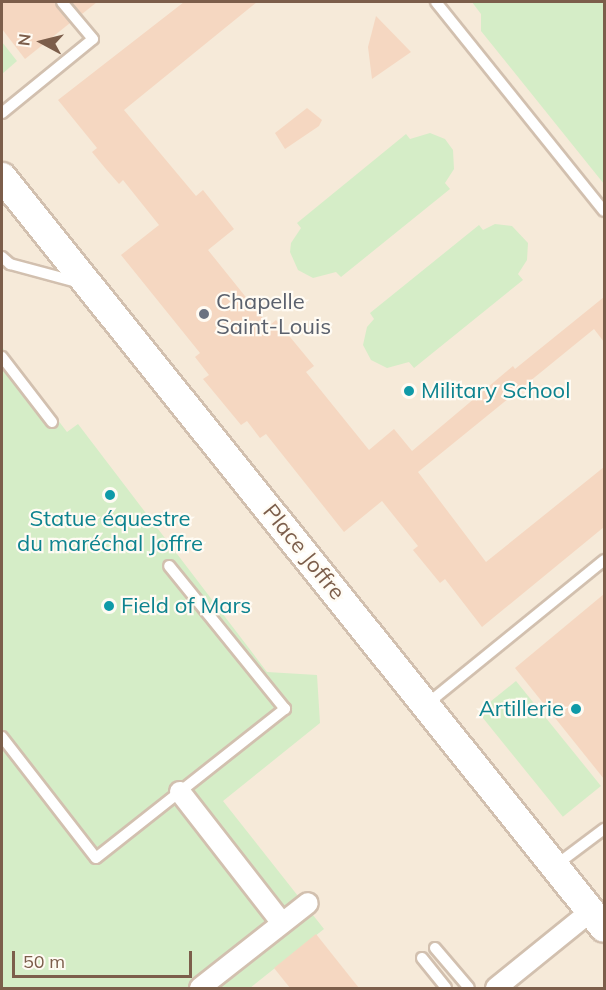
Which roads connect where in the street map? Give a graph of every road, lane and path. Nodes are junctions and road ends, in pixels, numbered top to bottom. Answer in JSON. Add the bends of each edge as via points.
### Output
{"nodes":[{"id":1,"x":62,"y":2,"type":"edge"},
{"id":2,"x":436,"y":2,"type":"edge"},
{"id":3,"x":2,"y":113,"type":"edge"},
{"id":4,"x":2,"y":177,"type":"edge"},
{"id":5,"x":604,"y":211,"type":"edge"},
{"id":6,"x":2,"y":257,"type":"edge"},
{"id":7,"x":89,"y":286,"type":"junction"},
{"id":8,"x":2,"y":357,"type":"edge"},
{"id":9,"x":52,"y":422,"type":"dead end"},
{"id":10,"x":604,"y":560,"type":"edge"},
{"id":11,"x":169,"y":566,"type":"dead end"},
{"id":12,"x":427,"y":704,"type":"junction"},
{"id":13,"x":2,"y":737,"type":"edge"},
{"id":14,"x":180,"y":792,"type":"junction"},
{"id":15,"x":604,"y":829,"type":"edge"},
{"id":16,"x":556,"y":865,"type":"junction"},
{"id":17,"x":308,"y":903,"type":"dead end"},
{"id":18,"x":598,"y":920,"type":"edge"},
{"id":19,"x":282,"y":923,"type":"junction"},
{"id":20,"x":435,"y":948,"type":"dead end"},
{"id":21,"x":422,"y":958,"type":"dead end"},
{"id":22,"x":200,"y":988,"type":"edge"},
{"id":23,"x":446,"y":988,"type":"edge"},
{"id":24,"x":469,"y":988,"type":"edge"},
{"id":25,"x":496,"y":988,"type":"edge"}],
"edges":[{"from":1,"to":3,"type":"lane","via":[[93,39]]},
{"from":2,"to":5,"type":"lane"},
{"from":4,"to":7,"type":"main road","name":"Place Joffre"},
{"from":6,"to":7,"type":"lane","via":[[10,264]]},
{"from":7,"to":12,"type":"main road","name":"Place Joffre"},
{"from":8,"to":9,"type":"lane"},
{"from":10,"to":12,"type":"lane"},
{"from":11,"to":14,"type":"lane","via":[[285,709]]},
{"from":12,"to":16,"type":"main road","name":"Place Joffre"},
{"from":13,"to":14,"type":"lane","via":[[96,858]]},
{"from":14,"to":19,"type":"street"},
{"from":15,"to":16,"type":"lane"},
{"from":16,"to":18,"type":"main road","name":"Place Joffre"},
{"from":17,"to":19,"type":"street"},
{"from":18,"to":25,"type":"street"},
{"from":19,"to":22,"type":"street"},
{"from":20,"to":24,"type":"lane"},
{"from":21,"to":23,"type":"lane"}]}
